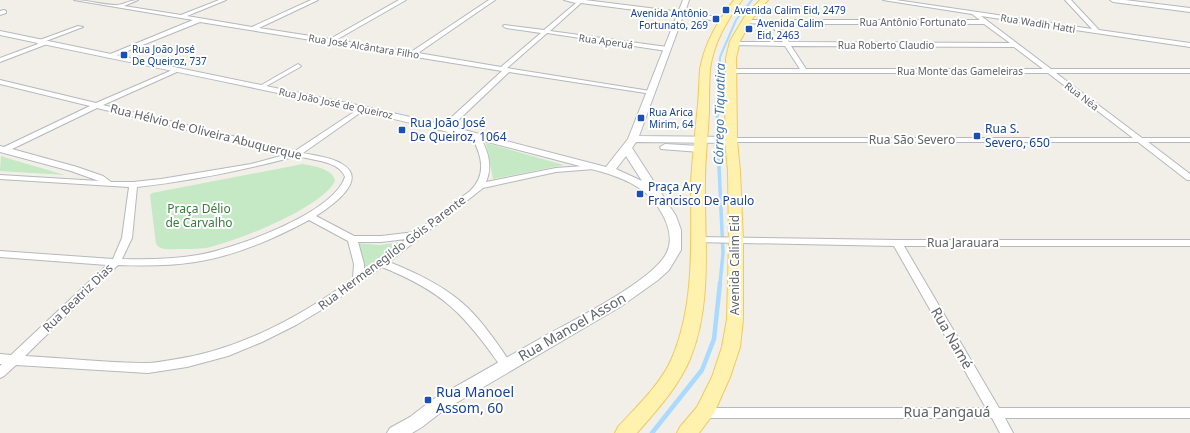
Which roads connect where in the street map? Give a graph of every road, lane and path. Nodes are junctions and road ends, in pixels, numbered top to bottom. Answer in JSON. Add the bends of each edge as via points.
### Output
{"nodes":[{"id":1,"x":77,"y":0,"type":"edge"},
{"id":2,"x":136,"y":0,"type":"edge"},
{"id":3,"x":223,"y":0,"type":"edge"},
{"id":4,"x":315,"y":0,"type":"edge"},
{"id":5,"x":403,"y":0,"type":"edge"},
{"id":6,"x":492,"y":0,"type":"edge"},
{"id":7,"x":567,"y":0,"type":"edge"},
{"id":8,"x":686,"y":0,"type":"edge"},
{"id":9,"x":738,"y":0,"type":"edge"},
{"id":10,"x":764,"y":0,"type":"edge"},
{"id":11,"x":886,"y":0,"type":"edge"},
{"id":12,"x":1068,"y":0,"type":"edge"},
{"id":13,"x":1113,"y":0,"type":"edge"},
{"id":14,"x":581,"y":1,"type":"edge"},
{"id":15,"x":118,"y":6,"type":"junction"},
{"id":16,"x":1190,"y":10,"type":"edge"},
{"id":17,"x":974,"y":13,"type":"junction"},
{"id":18,"x":681,"y":14,"type":"junction"},
{"id":19,"x":182,"y":16,"type":"junction"},
{"id":20,"x":200,"y":20,"type":"junction"},
{"id":21,"x":724,"y":20,"type":"junction"},
{"id":22,"x":746,"y":22,"type":"junction"},
{"id":23,"x":773,"y":22,"type":"junction"},
{"id":24,"x":985,"y":22,"type":"junction"},
{"id":25,"x":506,"y":26,"type":"dead end"},
{"id":26,"x":80,"y":27,"type":"dead end"},
{"id":27,"x":254,"y":28,"type":"junction"},
{"id":28,"x":545,"y":32,"type":"junction"},
{"id":29,"x":1098,"y":32,"type":"junction"},
{"id":30,"x":0,"y":33,"type":"edge"},
{"id":31,"x":331,"y":41,"type":"junction"},
{"id":32,"x":42,"y":42,"type":"junction"},
{"id":33,"x":733,"y":44,"type":"junction"},
{"id":34,"x":788,"y":45,"type":"junction"},
{"id":35,"x":1015,"y":45,"type":"junction"},
{"id":36,"x":1190,"y":45,"type":"edge"},
{"id":37,"x":667,"y":49,"type":"junction"},
{"id":38,"x":413,"y":54,"type":"junction"},
{"id":39,"x":110,"y":56,"type":"junction"},
{"id":40,"x":0,"y":60,"type":"edge"},
{"id":41,"x":298,"y":66,"type":"dead end"},
{"id":42,"x":504,"y":69,"type":"junction"},
{"id":43,"x":177,"y":70,"type":"junction"},
{"id":44,"x":730,"y":71,"type":"junction"},
{"id":45,"x":804,"y":71,"type":"junction"},
{"id":46,"x":1049,"y":71,"type":"junction"},
{"id":47,"x":1190,"y":71,"type":"edge"},
{"id":48,"x":0,"y":82,"type":"edge"},
{"id":49,"x":261,"y":87,"type":"junction"},
{"id":50,"x":650,"y":93,"type":"junction"},
{"id":51,"x":97,"y":105,"type":"junction"},
{"id":52,"x":362,"y":109,"type":"junction"},
{"id":53,"x":445,"y":128,"type":"junction"},
{"id":54,"x":476,"y":137,"type":"junction"},
{"id":55,"x":727,"y":140,"type":"junction"},
{"id":56,"x":1141,"y":140,"type":"junction"},
{"id":57,"x":1190,"y":140,"type":"edge"},
{"id":58,"x":704,"y":143,"type":"junction"},
{"id":59,"x":630,"y":144,"type":"junction"},
{"id":60,"x":1,"y":150,"type":"edge"},
{"id":61,"x":296,"y":154,"type":"junction"},
{"id":62,"x":594,"y":167,"type":"junction"},
{"id":63,"x":609,"y":171,"type":"junction"},
{"id":64,"x":0,"y":177,"type":"edge"},
{"id":65,"x":1190,"y":178,"type":"edge"},
{"id":66,"x":109,"y":184,"type":"junction"},
{"id":67,"x":133,"y":184,"type":"junction"},
{"id":68,"x":480,"y":186,"type":"junction"},
{"id":69,"x":661,"y":201,"type":"junction"},
{"id":70,"x":310,"y":217,"type":"junction"},
{"id":71,"x":417,"y":234,"type":"junction"},
{"id":72,"x":352,"y":239,"type":"junction"},
{"id":73,"x":698,"y":240,"type":"junction"},
{"id":74,"x":736,"y":242,"type":"junction"},
{"id":75,"x":897,"y":243,"type":"junction"},
{"id":76,"x":1190,"y":243,"type":"edge"},
{"id":77,"x":0,"y":254,"type":"edge"},
{"id":78,"x":116,"y":262,"type":"junction"},
{"id":79,"x":382,"y":263,"type":"junction"},
{"id":80,"x":358,"y":280,"type":"junction"},
{"id":81,"x":0,"y":359,"type":"edge"},
{"id":82,"x":14,"y":360,"type":"junction"},
{"id":83,"x":506,"y":365,"type":"junction"},
{"id":84,"x":0,"y":373,"type":"edge"},
{"id":85,"x":995,"y":412,"type":"junction"},
{"id":86,"x":704,"y":413,"type":"junction"},
{"id":87,"x":1190,"y":413,"type":"edge"},
{"id":88,"x":412,"y":428,"type":"edge"},
{"id":89,"x":396,"y":433,"type":"edge"},
{"id":90,"x":625,"y":433,"type":"edge"},
{"id":91,"x":687,"y":433,"type":"edge"},
{"id":92,"x":1007,"y":433,"type":"edge"}],
"edges":[{"from":1,"to":15,"type":"street","name":"Rua José Alcântara Filho"},
{"from":2,"to":15,"type":"street"},
{"from":3,"to":19,"type":"street"},
{"from":4,"to":27,"type":"street"},
{"from":5,"to":31,"type":"street"},
{"from":6,"to":38,"type":"street"},
{"from":7,"to":14,"type":"street"},
{"from":8,"to":18,"type":"street"},
{"from":9,"to":21,"type":"main road"},
{"from":10,"to":22,"type":"main road","name":"Avenida Calim Eid"},
{"from":11,"to":17,"type":"street","name":"Rua Wadih Hatti"},
{"from":12,"to":29,"type":"street"},
{"from":13,"to":16,"type":"street"},
{"from":14,"to":18,"type":"street"},
{"from":14,"to":28,"type":"street"},
{"from":15,"to":19,"type":"street","name":"Rua José Alcântara Filho"},
{"from":17,"to":24,"type":"street","name":"Rua Néa"},
{"from":17,"to":29,"type":"street","name":"Rua Wadih Hatti"},
{"from":18,"to":21,"type":"street"},
{"from":18,"to":37,"type":"street"},
{"from":19,"to":20,"type":"street","name":"Rua José Alcântara Filho"},
{"from":20,"to":27,"type":"street","name":"Rua José Alcântara Filho"},
{"from":20,"to":39,"type":"street"},
{"from":21,"to":58,"type":"main road","via":[[711,44],[707,59]]},
{"from":22,"to":23,"type":"street","name":"Rua Antônio Fortunato"},
{"from":22,"to":33,"type":"main road","name":"Avenida Calim Eid"},
{"from":23,"to":24,"type":"street","name":"Rua Antônio Fortunato"},
{"from":23,"to":34,"type":"street"},
{"from":24,"to":35,"type":"street","name":"Rua Néa"},
{"from":25,"to":28,"type":"street","name":"Rua Aperuá"},
{"from":26,"to":32,"type":"street"},
{"from":27,"to":31,"type":"street","name":"Rua José Alcântara Filho"},
{"from":28,"to":37,"type":"street","name":"Rua Aperuá"},
{"from":28,"to":42,"type":"street"},
{"from":29,"to":36,"type":"street","name":"Rua Wadih Hatti"},
{"from":30,"to":32,"type":"street","name":"Rua João José de Queiroz"},
{"from":31,"to":38,"type":"street","name":"Rua José Alcântara Filho"},
{"from":32,"to":39,"type":"street","name":"Rua João José de Queiroz"},
{"from":32,"to":40,"type":"street"},
{"from":33,"to":34,"type":"street","name":"Rua Roberto Claudio"},
{"from":33,"to":44,"type":"main road","name":"Avenida Calim Eid"},
{"from":34,"to":35,"type":"street","name":"Rua Roberto Claudio"},
{"from":34,"to":45,"type":"street"},
{"from":35,"to":46,"type":"street","name":"Rua Néa"},
{"from":37,"to":50,"type":"street"},
{"from":38,"to":42,"type":"street","name":"Rua José Alcântara Filho"},
{"from":39,"to":43,"type":"street","name":"Rua João José de Queiroz"},
{"from":41,"to":49,"type":"street"},
{"from":42,"to":50,"type":"street","name":"Rua José Alcântara Filho"},
{"from":42,"to":53,"type":"street"},
{"from":43,"to":49,"type":"street","name":"Rua João José de Queiroz"},
{"from":43,"to":51,"type":"street"},
{"from":44,"to":45,"type":"street","name":"Rua Monte das Gameleiras"},
{"from":44,"to":55,"type":"main road","name":"Avenida Calim Eid"},
{"from":45,"to":46,"type":"street","name":"Rua Monte das Gameleiras"},
{"from":46,"to":47,"type":"street","name":"Rua Monte das Gameleiras"},
{"from":46,"to":56,"type":"street","name":"Rua Néa"},
{"from":48,"to":51,"type":"street","name":"Rua Hélvio de Oliveira Abuquerque"},
{"from":49,"to":52,"type":"street","name":"Rua João José de Queiroz"},
{"from":50,"to":59,"type":"street"},
{"from":51,"to":60,"type":"street"},
{"from":51,"to":61,"type":"street","name":"Rua Hélvio de Oliveira Abuquerque"},
{"from":52,"to":53,"type":"street","name":"Rua João José de Queiroz"},
{"from":52,"to":61,"type":"street"},
{"from":53,"to":54,"type":"street","name":"Rua João José de Queiroz"},
{"from":54,"to":62,"type":"street","name":"Rua João José de Queiroz"},
{"from":54,"to":68,"type":"street","via":[[485,159],[486,172]]},
{"from":55,"to":56,"type":"street","name":"Rua São Severo"},
{"from":55,"to":58,"type":"street","name":"Rua São Severo"},
{"from":55,"to":74,"type":"main road","name":"Avenida Calim Eid","via":[[734,171]]},
{"from":56,"to":57,"type":"street","name":"Rua São Severo"},
{"from":56,"to":65,"type":"street","name":"Rua Néa"},
{"from":58,"to":59,"type":"street","name":"Rua São Severo"},
{"from":58,"to":73,"type":"main road"},
{"from":59,"to":63,"type":"street"},
{"from":59,"to":69,"type":"street"},
{"from":60,"to":66,"type":"street","via":[[74,168]]},
{"from":61,"to":67,"type":"street","via":[[227,171]]},
{"from":61,"to":70,"type":"street","name":"Rua Hélvio de Oliveira Abuquerque","via":[[335,164],[348,173],[346,188]]},
{"from":62,"to":63,"type":"street","name":"Rua João José de Queiroz"},
{"from":62,"to":68,"type":"street","name":"Rua Hermenegildo Góis Parente","via":[[556,170]]},
{"from":63,"to":69,"type":"street","name":"Rua João José de Queiroz","via":[[635,181]]},
{"from":64,"to":66,"type":"street"},
{"from":66,"to":67,"type":"street"},
{"from":67,"to":78,"type":"street","name":"Rua Beatriz Dias","via":[[127,238]]},
{"from":68,"to":71,"type":"street","name":"Rua Hermenegildo Góis Parente"},
{"from":69,"to":83,"type":"street","name":"Rua Manoel Asson","via":[[675,230],[675,250],[664,267],[615,303]]},
{"from":70,"to":72,"type":"street"},
{"from":70,"to":78,"type":"street","via":[[213,255],[175,261]]},
{"from":71,"to":72,"type":"street","via":[[381,239]]},
{"from":71,"to":79,"type":"street","name":"Rua Hermenegildo Góis Parente"},
{"from":72,"to":80,"type":"street","via":[[359,264]]},
{"from":73,"to":74,"type":"street","name":"Rua Jarauara"},
{"from":73,"to":90,"type":"main road","via":[[696,307],[681,358],[673,375]]},
{"from":74,"to":75,"type":"street","name":"Rua Jarauara"},
{"from":74,"to":86,"type":"main road","name":"Avenida Calim Eid","via":[[735,319],[731,347],[721,377]]},
{"from":75,"to":76,"type":"street","name":"Rua Jarauara"},
{"from":75,"to":85,"type":"street","name":"Rua Namé"},
{"from":77,"to":78,"type":"street"},
{"from":78,"to":82,"type":"street","name":"Rua Beatriz Dias"},
{"from":79,"to":80,"type":"street","name":"Rua Hermenegildo Góis Parente"},
{"from":79,"to":83,"type":"street","via":[[428,284],[449,297]]},
{"from":80,"to":82,"type":"street","name":"Rua Hermenegildo Góis Parente","via":[[285,328],[225,352],[194,361],[148,368]]},
{"from":81,"to":82,"type":"street","name":"Rua Hermenegildo Góis Parente"},
{"from":82,"to":84,"type":"street","name":"Rua Beatriz Dias"},
{"from":83,"to":88,"type":"street","name":"Rua Manoel Asson","via":[[438,405]]},
{"from":85,"to":86,"type":"street","name":"Rua Pangauá"},
{"from":85,"to":87,"type":"street","name":"Rua Pangauá"},
{"from":85,"to":92,"type":"street","name":"Rua Namé"},
{"from":86,"to":91,"type":"main road","name":"Avenida Calim Eid"},
{"from":88,"to":89,"type":"street","name":"Rua Manoel Asson"}]}
